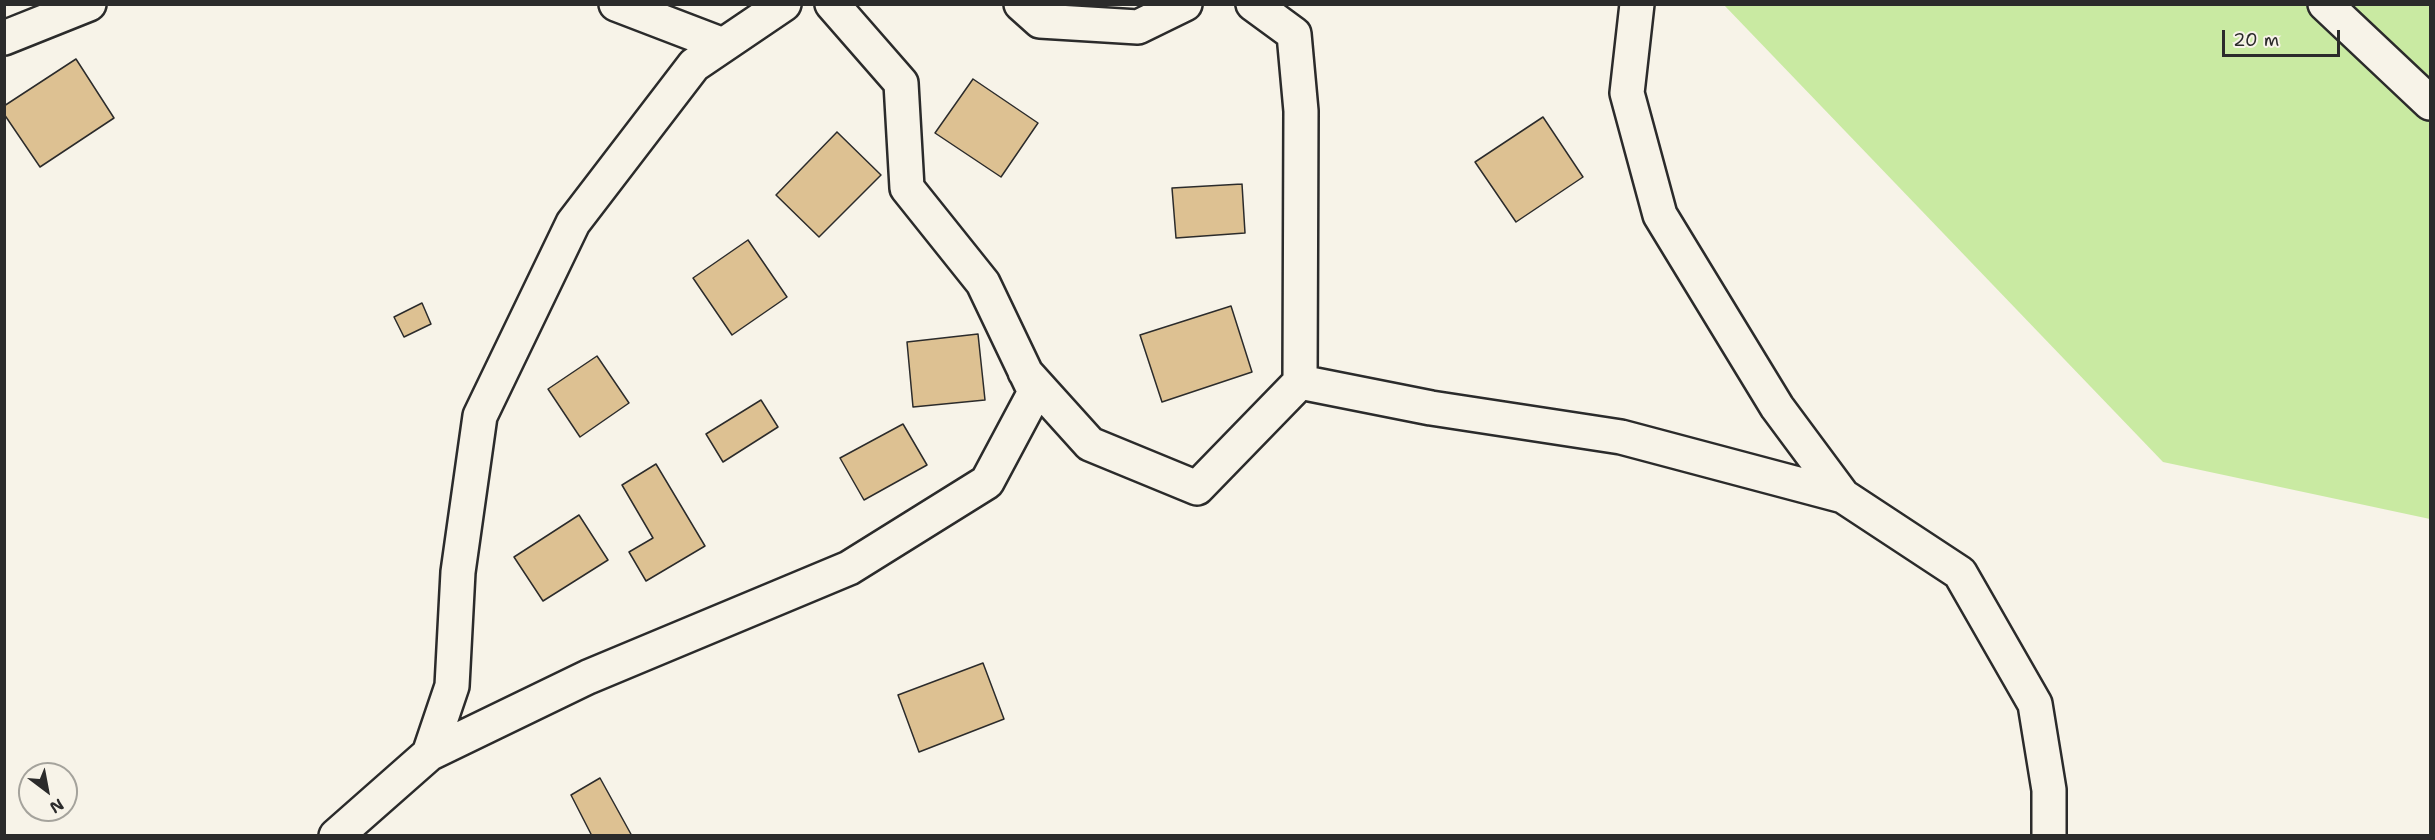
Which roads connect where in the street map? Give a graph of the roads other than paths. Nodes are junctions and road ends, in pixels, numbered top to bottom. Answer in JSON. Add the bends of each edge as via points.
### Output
{"nodes":[{"id":1,"x":89,"y":4,"type":"edge"},
{"id":2,"x":616,"y":4,"type":"edge"},
{"id":3,"x":784,"y":4,"type":"edge"},
{"id":4,"x":832,"y":4,"type":"edge"},
{"id":5,"x":1021,"y":4,"type":"edge"},
{"id":6,"x":1185,"y":4,"type":"edge"},
{"id":7,"x":1254,"y":4,"type":"edge"},
{"id":8,"x":1637,"y":4,"type":"edge"},
{"id":9,"x":2325,"y":4,"type":"edge"},
{"id":10,"x":4,"y":38,"type":"edge"},
{"id":11,"x":723,"y":45,"type":"junction"},
{"id":12,"x":2430,"y":103,"type":"edge"},
{"id":13,"x":1025,"y":372,"type":"junction"},
{"id":14,"x":1300,"y":382,"type":"junction"},
{"id":15,"x":1843,"y":496,"type":"junction"},
{"id":16,"x":429,"y":754,"type":"junction"},
{"id":17,"x":336,"y":836,"type":"edge"},
{"id":18,"x":2049,"y":836,"type":"edge"}],
"edges":[{"from":1,"to":10,"type":"street"},
{"from":2,"to":11,"type":"street"},
{"from":3,"to":11,"type":"street"},
{"from":4,"to":13,"type":"street","via":[[902,83],[908,188],[983,283]]},
{"from":5,"to":6,"type":"street","via":[[1040,21],[1138,27]]},
{"from":7,"to":14,"type":"street","via":[[1294,34],[1301,111]]},
{"from":8,"to":15,"type":"street","via":[[1627,93],[1660,214],[1777,407]]},
{"from":9,"to":12,"type":"street"},
{"from":11,"to":16,"type":"street","via":[[694,65],[573,223],[480,416],[458,572],[452,686]]},
{"from":13,"to":14,"type":"street","via":[[1090,444],[1197,488]]},
{"from":13,"to":16,"type":"street","via":[[1035,392],[987,482],[849,568],[588,677]]},
{"from":14,"to":15,"type":"street","via":[[1431,408],[1621,437]]},
{"from":15,"to":18,"type":"street","via":[[1960,573],[2036,704],[2049,790]]},
{"from":16,"to":17,"type":"street"}]}
